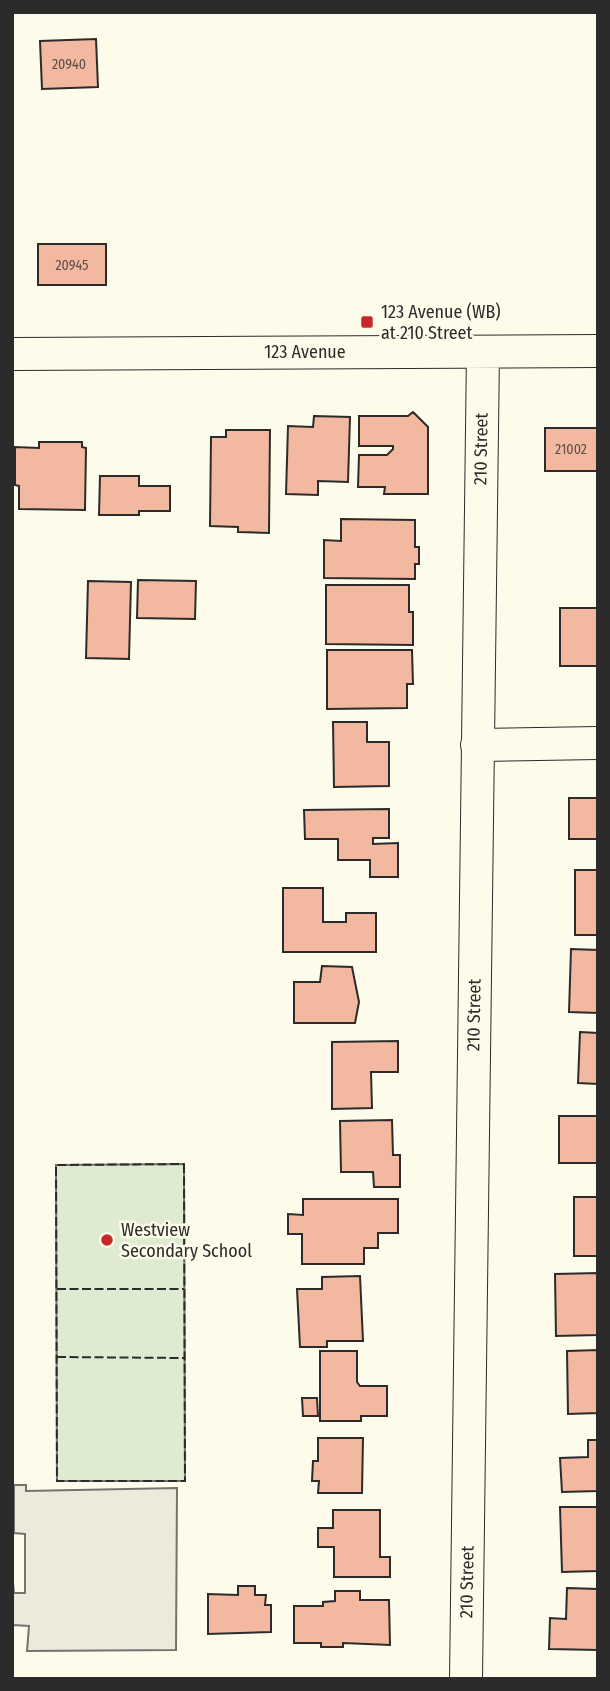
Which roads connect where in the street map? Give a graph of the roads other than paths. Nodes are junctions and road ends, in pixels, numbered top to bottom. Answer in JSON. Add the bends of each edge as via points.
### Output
{"nodes":[{"id":1,"x":598,"y":351,"type":"edge"},
{"id":2,"x":482,"y":352,"type":"junction"},
{"id":3,"x":12,"y":354,"type":"edge"},
{"id":4,"x":598,"y":743,"type":"edge"},
{"id":5,"x":477,"y":745,"type":"junction"},
{"id":6,"x":466,"y":1679,"type":"edge"}],
"edges":[{"from":1,"to":2,"type":"street","name":"123 Avenue"},
{"from":2,"to":3,"type":"street","name":"123 Avenue"},
{"from":2,"to":5,"type":"street","name":"210 Street"},
{"from":4,"to":5,"type":"street"},
{"from":5,"to":6,"type":"street","name":"210 Street"}]}
